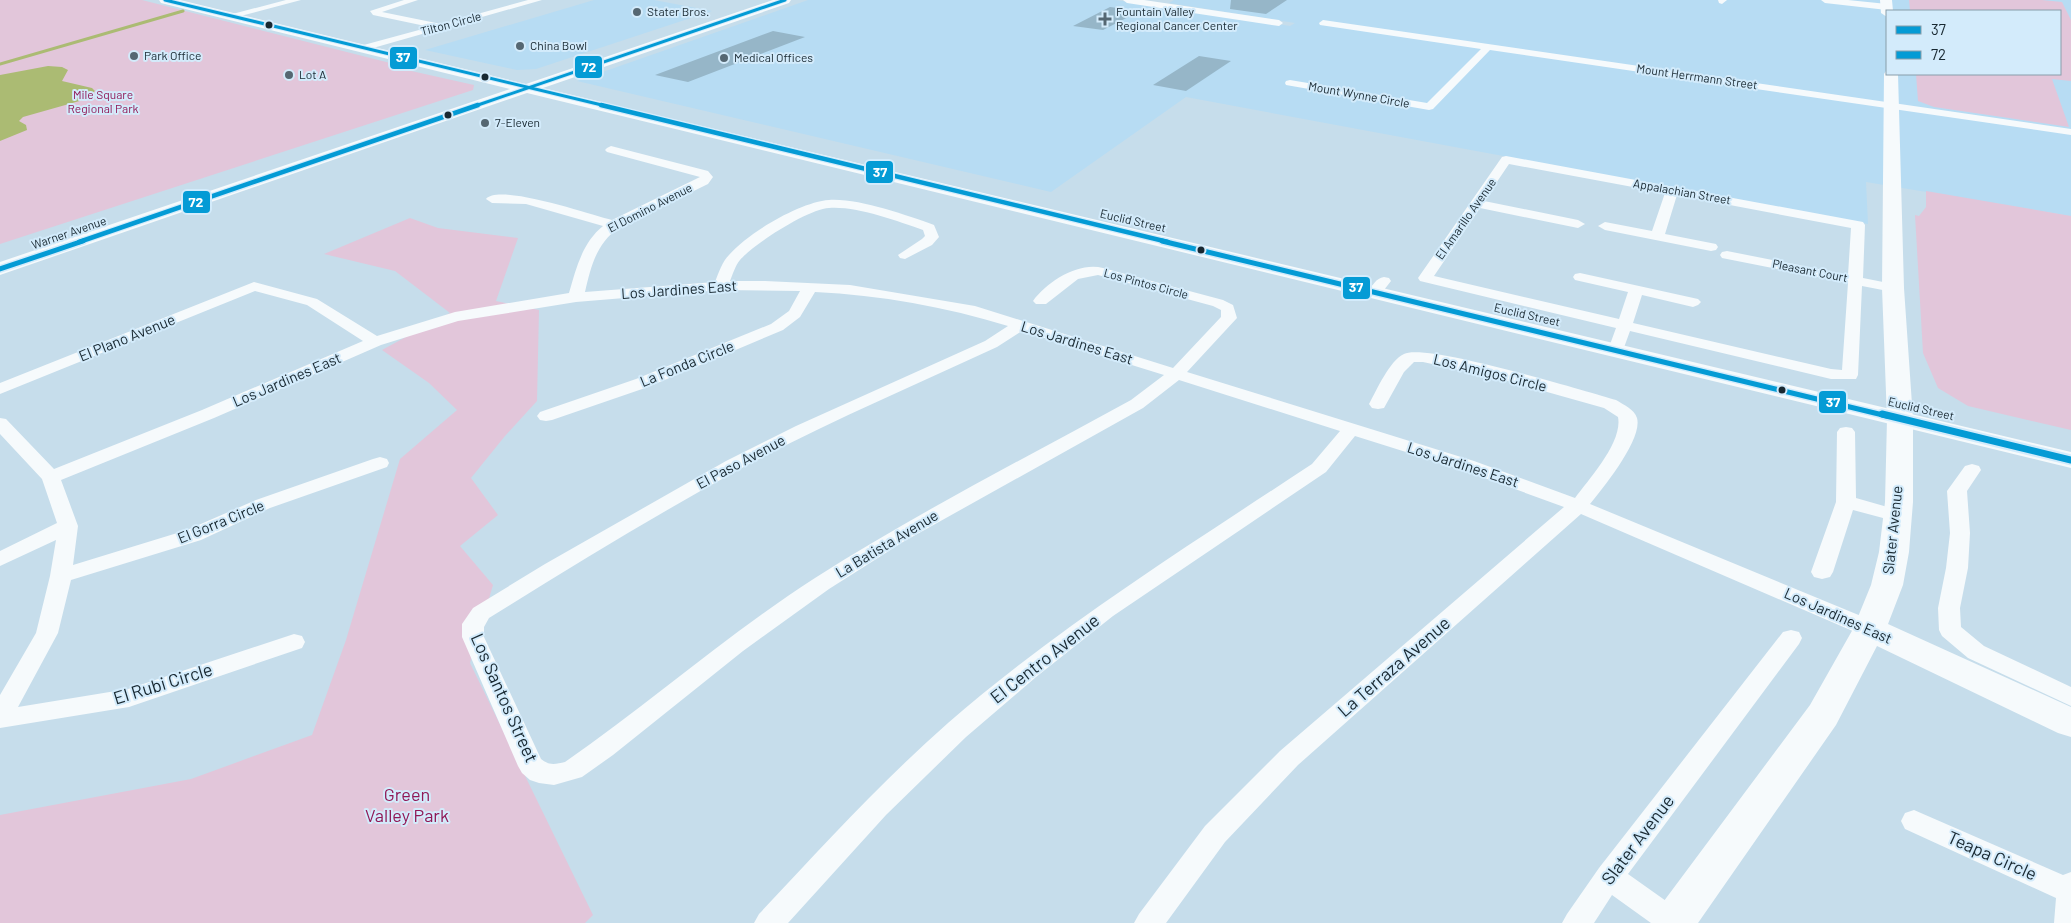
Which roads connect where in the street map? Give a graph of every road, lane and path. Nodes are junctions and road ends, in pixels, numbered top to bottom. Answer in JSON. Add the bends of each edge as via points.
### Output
{"nodes":[{"id":1,"x":165,"y":0,"type":"edge"},
{"id":2,"x":195,"y":0,"type":"edge"},
{"id":3,"x":298,"y":0,"type":"edge"},
{"id":4,"x":414,"y":0,"type":"edge"},
{"id":5,"x":538,"y":0,"type":"edge"},
{"id":6,"x":784,"y":0,"type":"edge"},
{"id":7,"x":1127,"y":0,"type":"edge"},
{"id":8,"x":1825,"y":0,"type":"edge"},
{"id":9,"x":759,"y":1,"type":"edge"},
{"id":10,"x":1887,"y":7,"type":"edge"},
{"id":11,"x":244,"y":12,"type":"junction"},
{"id":12,"x":229,"y":16,"type":"junction"},
{"id":13,"x":735,"y":17,"type":"junction"},
{"id":14,"x":1279,"y":23,"type":"dead end"},
{"id":15,"x":1323,"y":23,"type":"dead end"},
{"id":16,"x":442,"y":27,"type":"junction"},
{"id":17,"x":380,"y":44,"type":"junction"},
{"id":18,"x":1488,"y":47,"type":"junction"},
{"id":19,"x":363,"y":48,"type":"junction"},
{"id":20,"x":1891,"y":75,"type":"edge"},
{"id":21,"x":529,"y":83,"type":"junction"},
{"id":22,"x":1290,"y":83,"type":"dead end"},
{"id":23,"x":1893,"y":106,"type":"junction"},
{"id":24,"x":1429,"y":107,"type":"joint"},
{"id":25,"x":2071,"y":132,"type":"edge"},
{"id":26,"x":612,"y":150,"type":"dead end"},
{"id":27,"x":1506,"y":160,"type":"joint"},
{"id":28,"x":1672,"y":190,"type":"junction"},
{"id":29,"x":492,"y":199,"type":"dead end"},
{"id":30,"x":1476,"y":203,"type":"junction"},
{"id":31,"x":1578,"y":224,"type":"dead end"},
{"id":32,"x":613,"y":225,"type":"junction"},
{"id":33,"x":1605,"y":226,"type":"dead end"},
{"id":34,"x":1657,"y":236,"type":"junction"},
{"id":35,"x":1711,"y":247,"type":"dead end"},
{"id":36,"x":905,"y":255,"type":"dead end"},
{"id":37,"x":1727,"y":255,"type":"dead end"},
{"id":38,"x":0,"y":256,"type":"edge"},
{"id":39,"x":0,"y":269,"type":"edge"},
{"id":40,"x":1580,"y":277,"type":"dead end"},
{"id":41,"x":1856,"y":281,"type":"junction"},
{"id":42,"x":721,"y":286,"type":"junction"},
{"id":43,"x":810,"y":287,"type":"junction"},
{"id":44,"x":1893,"y":288,"type":"junction"},
{"id":45,"x":1637,"y":290,"type":"junction"},
{"id":46,"x":576,"y":298,"type":"junction"},
{"id":47,"x":1041,"y":301,"type":"dead end"},
{"id":48,"x":1693,"y":302,"type":"dead end"},
{"id":49,"x":1228,"y":308,"type":"joint"},
{"id":50,"x":1020,"y":325,"type":"junction"},
{"id":51,"x":1620,"y":338,"type":"junction"},
{"id":52,"x":375,"y":342,"type":"junction"},
{"id":53,"x":1176,"y":374,"type":"junction"},
{"id":54,"x":0,"y":389,"type":"edge"},
{"id":55,"x":1378,"y":404,"type":"dead end"},
{"id":56,"x":1622,"y":411,"type":"joint"},
{"id":57,"x":1899,"y":411,"type":"junction"},
{"id":58,"x":546,"y":416,"type":"dead end"},
{"id":59,"x":1350,"y":430,"type":"junction"},
{"id":60,"x":3,"y":432,"type":"edge"},
{"id":61,"x":1846,"y":432,"type":"dead end"},
{"id":62,"x":2071,"y":444,"type":"edge"},
{"id":63,"x":2071,"y":460,"type":"edge"},
{"id":64,"x":380,"y":464,"type":"dead end"},
{"id":65,"x":1972,"y":470,"type":"dead end"},
{"id":66,"x":51,"y":477,"type":"junction"},
{"id":67,"x":1846,"y":502,"type":"junction"},
{"id":68,"x":1579,"y":505,"type":"junction"},
{"id":69,"x":1898,"y":516,"type":"junction"},
{"id":70,"x":68,"y":526,"type":"junction"},
{"id":71,"x":0,"y":559,"type":"edge"},
{"id":72,"x":1822,"y":572,"type":"dead end"},
{"id":73,"x":61,"y":576,"type":"junction"},
{"id":74,"x":474,"y":621,"type":"joint"},
{"id":75,"x":1870,"y":629,"type":"junction"},
{"id":76,"x":1791,"y":638,"type":"dead end"},
{"id":77,"x":294,"y":642,"type":"dead end"},
{"id":78,"x":2071,"y":698,"type":"edge"},
{"id":79,"x":0,"y":718,"type":"edge"},
{"id":80,"x":2071,"y":723,"type":"edge"},
{"id":81,"x":540,"y":773,"type":"joint"},
{"id":82,"x":1914,"y":821,"type":"dead end"},
{"id":83,"x":1609,"y":877,"type":"junction"},
{"id":84,"x":2070,"y":887,"type":"edge"},
{"id":85,"x":1673,"y":922,"type":"edge"},
{"id":86,"x":769,"y":923,"type":"edge"},
{"id":87,"x":1149,"y":923,"type":"edge"},
{"id":88,"x":1577,"y":923,"type":"edge"},
{"id":89,"x":2069,"y":923,"type":"edge"}],
"edges":[{"from":1,"to":12,"type":"main road","name":"Euclid Street"},
{"from":2,"to":11,"type":"main road","name":"Euclid Street"},
{"from":3,"to":11,"type":"street"},
{"from":4,"to":16,"type":"street","via":[[374,11]]},
{"from":5,"to":16,"type":"street","name":"Tilton Circle"},
{"from":6,"to":13,"type":"main road","name":"Warner Avenue"},
{"from":7,"to":14,"type":"street"},
{"from":8,"to":10,"type":"street"},
{"from":9,"to":13,"type":"main road","via":[[734,13]]},
{"from":9,"to":21,"type":"main road","name":"Warner Avenue"},
{"from":11,"to":12,"type":"street"},
{"from":11,"to":17,"type":"main road","name":"Euclid Street"},
{"from":12,"to":19,"type":"main road","name":"Euclid Street"},
{"from":13,"to":21,"type":"main road","name":"Warner Avenue"},
{"from":15,"to":18,"type":"street","name":"Mount Herrmann Street"},
{"from":16,"to":17,"type":"street","name":"Tilton Circle"},
{"from":17,"to":19,"type":"street","name":"Tilton Circle"},
{"from":17,"to":21,"type":"main road","name":"Euclid Street"},
{"from":18,"to":23,"type":"street","name":"Mount Herrmann Street"},
{"from":18,"to":24,"type":"street"},
{"from":19,"to":21,"type":"main road","name":"Euclid Street"},
{"from":20,"to":23,"type":"main road","name":"Slater Avenue"},
{"from":21,"to":38,"type":"main road","name":"Warner Avenue"},
{"from":21,"to":39,"type":"main road","name":"Warner Avenue"},
{"from":21,"to":51,"type":"main road","name":"Euclid Street","via":[[1379,287]]},
{"from":22,"to":24,"type":"street","name":"Mount Wynne Circle"},
{"from":23,"to":25,"type":"street","name":"Mount Herrmann Street"},
{"from":23,"to":44,"type":"main road","name":"Slater Avenue"},
{"from":26,"to":32,"type":"street","name":"El Domino Avenue","via":[[706,177],[704,181]]},
{"from":27,"to":28,"type":"street","name":"Appalachian Street"},
{"from":27,"to":30,"type":"street","name":"El Amarillo Avenue"},
{"from":28,"to":34,"type":"street"},
{"from":28,"to":41,"type":"street","name":"Appalachian Street","via":[[1858,225]]},
{"from":29,"to":32,"type":"street","via":[[527,200]]},
{"from":30,"to":31,"type":"street"},
{"from":30,"to":51,"type":"street","name":"El Amarillo Avenue","via":[[1425,278]]},
{"from":32,"to":46,"type":"street","name":"El Domino Avenue","via":[[601,233],[588,253]]},
{"from":33,"to":34,"type":"street"},
{"from":34,"to":35,"type":"street"},
{"from":36,"to":42,"type":"street","via":[[932,237],[929,228],[827,204],[806,211],[751,243],[734,259]]},
{"from":37,"to":41,"type":"street","name":"Pleasant Court"},
{"from":40,"to":45,"type":"street"},
{"from":41,"to":44,"type":"street","name":"Pleasant Court"},
{"from":41,"to":51,"type":"street","via":[[1850,375]]},
{"from":42,"to":43,"type":"street","name":"Los Jardines East"},
{"from":42,"to":46,"type":"street","name":"Los Jardines East"},
{"from":43,"to":50,"type":"street","name":"Los Jardines East","via":[[859,290],[923,300]]},
{"from":43,"to":58,"type":"street","name":"La Fonda Circle","via":[[795,314],[777,327],[642,383]]},
{"from":44,"to":57,"type":"main road","name":"Slater Avenue"},
{"from":45,"to":48,"type":"street"},
{"from":45,"to":51,"type":"street"},
{"from":46,"to":52,"type":"street","name":"Los Jardines East","via":[[455,317]]},
{"from":47,"to":49,"type":"street","name":"Los Pintos Circle","via":[[1071,275],[1098,271],[1218,302]]},
{"from":49,"to":53,"type":"street","name":"La Batista Avenue","via":[[1229,318]]},
{"from":50,"to":53,"type":"street","name":"Los Jardines East"},
{"from":50,"to":74,"type":"street","name":"El Paso Avenue","via":[[991,344],[733,465],[552,569],[493,605]]},
{"from":51,"to":57,"type":"main road","name":"Euclid Street"},
{"from":52,"to":54,"type":"street","name":"El Plano Avenue","via":[[312,302],[254,286]]},
{"from":52,"to":66,"type":"street","name":"Los Jardines East"},
{"from":53,"to":59,"type":"street","name":"Los Jardines East"},
{"from":53,"to":81,"type":"street","name":"La Batista Avenue","via":[[1137,404],[896,536],[821,584],[735,645],[573,770],[554,775]]},
{"from":55,"to":56,"type":"street","name":"Los Amigos Circle","via":[[1403,362],[1419,356],[1591,398]]},
{"from":56,"to":68,"type":"street","name":"La Terraza Avenue","via":[[1628,419],[1624,438],[1610,466]]},
{"from":57,"to":62,"type":"main road","name":"Euclid Street"},
{"from":57,"to":63,"type":"main road","name":"Euclid Street"},
{"from":57,"to":69,"type":"main road","name":"Slater Avenue"},
{"from":59,"to":68,"type":"street","name":"Los Jardines East","via":[[1467,465]]},
{"from":59,"to":86,"type":"street","name":"El Centro Avenue","via":[[1319,468],[1105,611],[956,730],[877,807]]},
{"from":60,"to":66,"type":"street"},
{"from":61,"to":67,"type":"street"},
{"from":64,"to":73,"type":"street","name":"El Gorra Circle","via":[[263,504],[194,535]]},
{"from":65,"to":78,"type":"street","via":[[1957,491],[1960,533],[1949,608],[1950,630],[1976,652]]},
{"from":66,"to":70,"type":"street"},
{"from":67,"to":69,"type":"street"},
{"from":67,"to":72,"type":"street"},
{"from":68,"to":75,"type":"street","name":"Los Jardines East"},
{"from":68,"to":87,"type":"street","name":"La Terraza Avenue","via":[[1289,758],[1215,834]]},
{"from":69,"to":75,"type":"main road","name":"Slater Avenue","via":[[1887,586]]},
{"from":70,"to":71,"type":"street"},
{"from":70,"to":73,"type":"street"},
{"from":73,"to":79,"type":"street","via":[[47,633]]},
{"from":74,"to":81,"type":"street","name":"Los Santos Street","via":[[473,637],[526,759]]},
{"from":75,"to":80,"type":"main road","name":"Los Jardines East"},
{"from":75,"to":85,"type":"main road","name":"Slater Avenue","via":[[1823,715]]},
{"from":76,"to":83,"type":"street","name":"Slater Avenue"},
{"from":77,"to":79,"type":"street","name":"El Rubi Circle","via":[[129,698]]},
{"from":82,"to":84,"type":"street","name":"Teapa Circle"},
{"from":83,"to":85,"type":"street"},
{"from":83,"to":88,"type":"street","name":"Slater Avenue"},
{"from":84,"to":89,"type":"street"}]}
